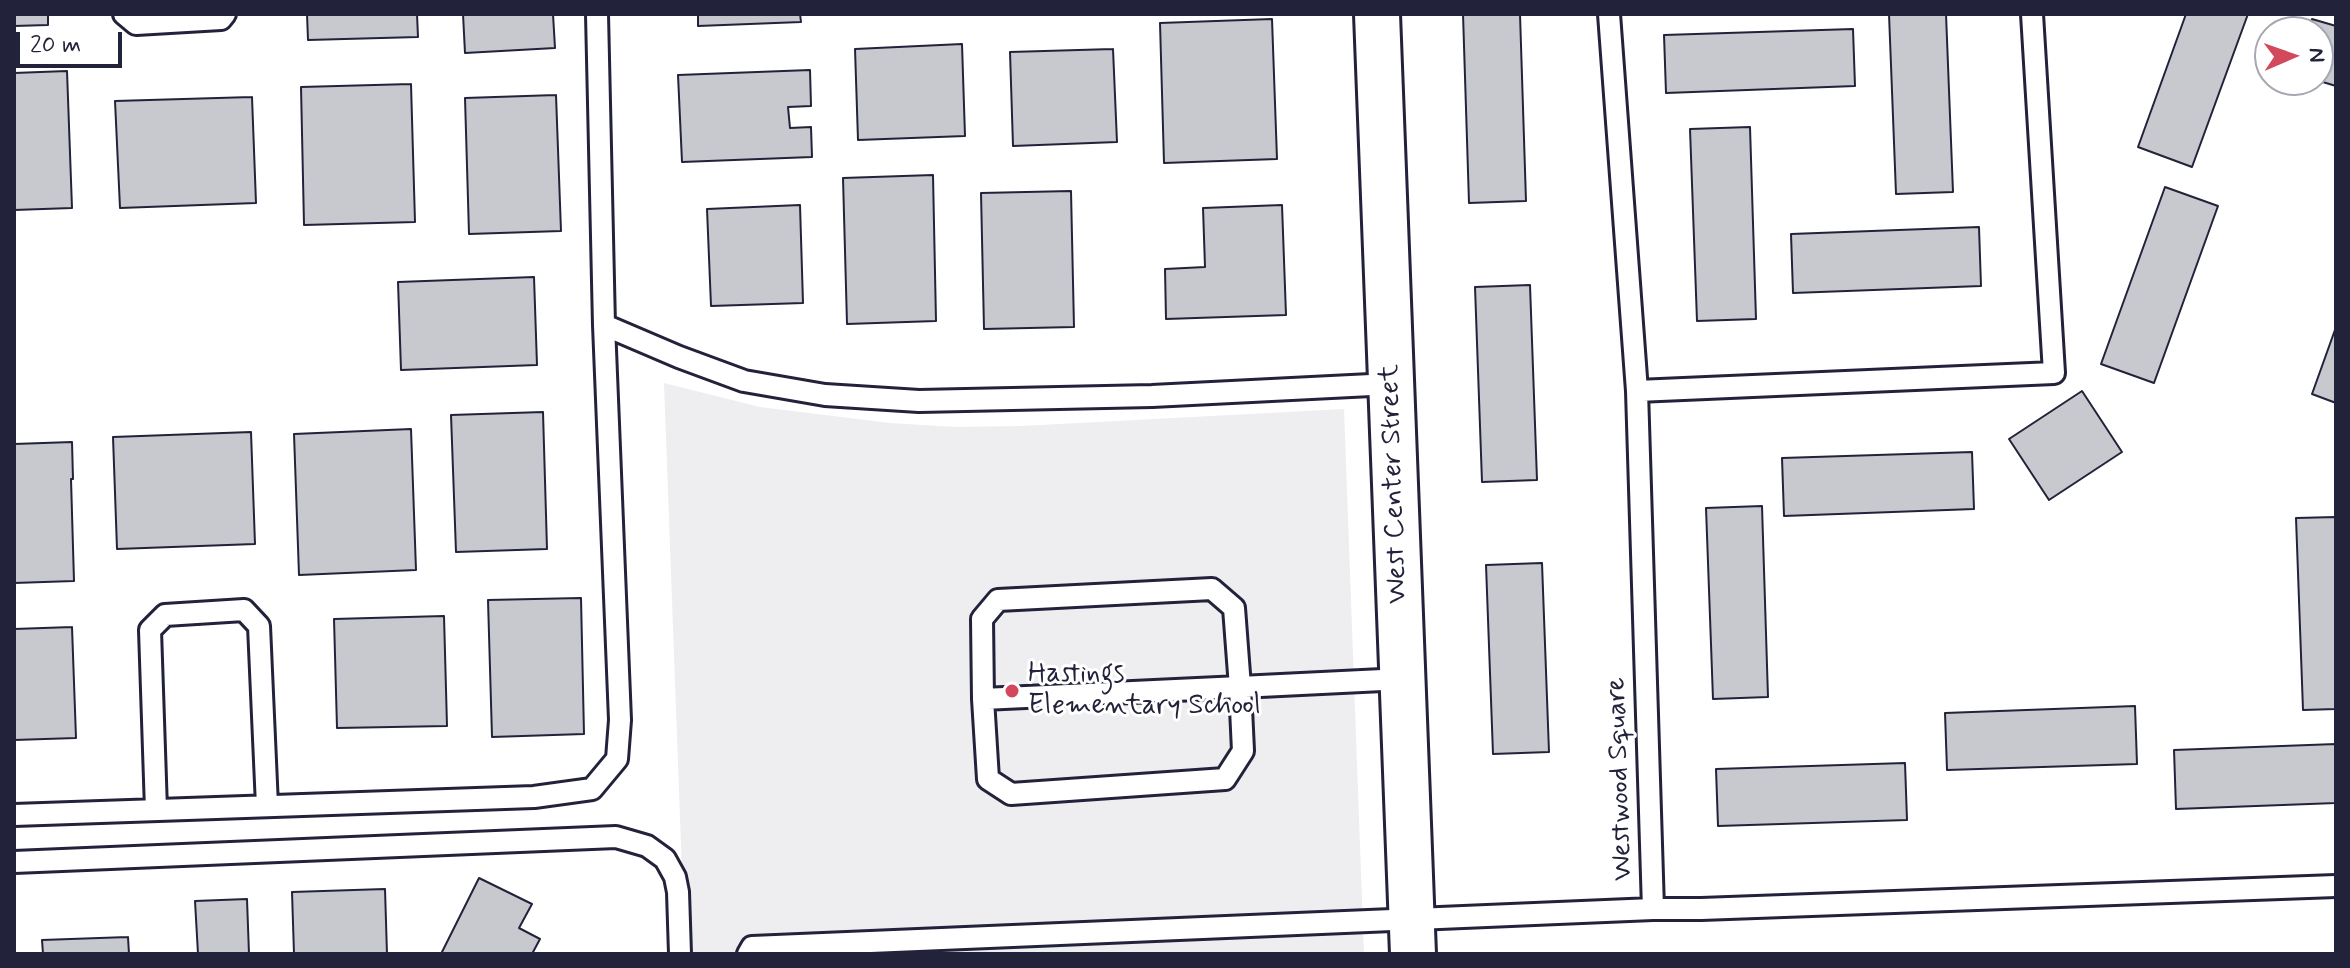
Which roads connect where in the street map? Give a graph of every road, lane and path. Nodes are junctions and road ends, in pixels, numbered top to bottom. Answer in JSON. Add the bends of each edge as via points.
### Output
{"nodes":[{"id":1,"x":124,"y":14,"type":"edge"},
{"id":2,"x":225,"y":14,"type":"edge"},
{"id":3,"x":597,"y":14,"type":"edge"},
{"id":4,"x":1377,"y":14,"type":"edge"},
{"id":5,"x":1609,"y":14,"type":"edge"},
{"id":6,"x":2032,"y":14,"type":"edge"},
{"id":7,"x":604,"y":325,"type":"junction"},
{"id":8,"x":1391,"y":384,"type":"junction"},
{"id":9,"x":1637,"y":391,"type":"junction"},
{"id":10,"x":1403,"y":679,"type":"junction"},
{"id":11,"x":1240,"y":687,"type":"junction"},
{"id":12,"x":983,"y":699,"type":"junction"},
{"id":13,"x":267,"y":806,"type":"junction"},
{"id":14,"x":156,"y":810,"type":"junction"},
{"id":15,"x":14,"y":815,"type":"edge"},
{"id":16,"x":14,"y":862,"type":"edge"},
{"id":17,"x":2336,"y":886,"type":"edge"},
{"id":18,"x":1653,"y":909,"type":"junction"},
{"id":19,"x":1413,"y":936,"type":"edge"},
{"id":20,"x":680,"y":954,"type":"edge"},
{"id":21,"x":748,"y":954,"type":"edge"}],
"edges":[{"from":1,"to":2,"type":"lane","via":[[136,24],[221,19]]},
{"from":3,"to":7,"type":"lane"},
{"from":4,"to":8,"type":"street","name":"West Center Street"},
{"from":5,"to":9,"type":"lane","name":"Westwood Square"},
{"from":6,"to":9,"type":"lane","via":[[2054,373]]},
{"from":7,"to":8,"type":"lane","via":[[744,381],[825,395],[934,401]]},
{"from":7,"to":13,"type":"lane","via":[[620,720],[617,759],[592,789],[534,797]]},
{"from":8,"to":10,"type":"street","name":"West Center Street"},
{"from":9,"to":18,"type":"lane","name":"Westwood Square"},
{"from":10,"to":11,"type":"lane"},
{"from":10,"to":19,"type":"street","name":"West Center Street"},
{"from":11,"to":12,"type":"lane"},
{"from":11,"to":12,"type":"lane","via":[[1243,751],[1225,779],[1011,794],[988,779]]},
{"from":11,"to":12,"type":"lane","via":[[1234,608],[1212,589],[998,600],[982,619]]},
{"from":13,"to":14,"type":"lane"},
{"from":13,"to":14,"type":"lane","via":[[259,626],[244,610],[165,615],[150,630]]},
{"from":14,"to":15,"type":"lane"},
{"from":16,"to":20,"type":"lane","via":[[616,837],[647,846],[665,859],[675,877]]},
{"from":17,"to":18,"type":"lane","name":"Westwood Square"},
{"from":18,"to":19,"type":"lane"},
{"from":19,"to":21,"type":"lane","via":[[752,947]]}]}
